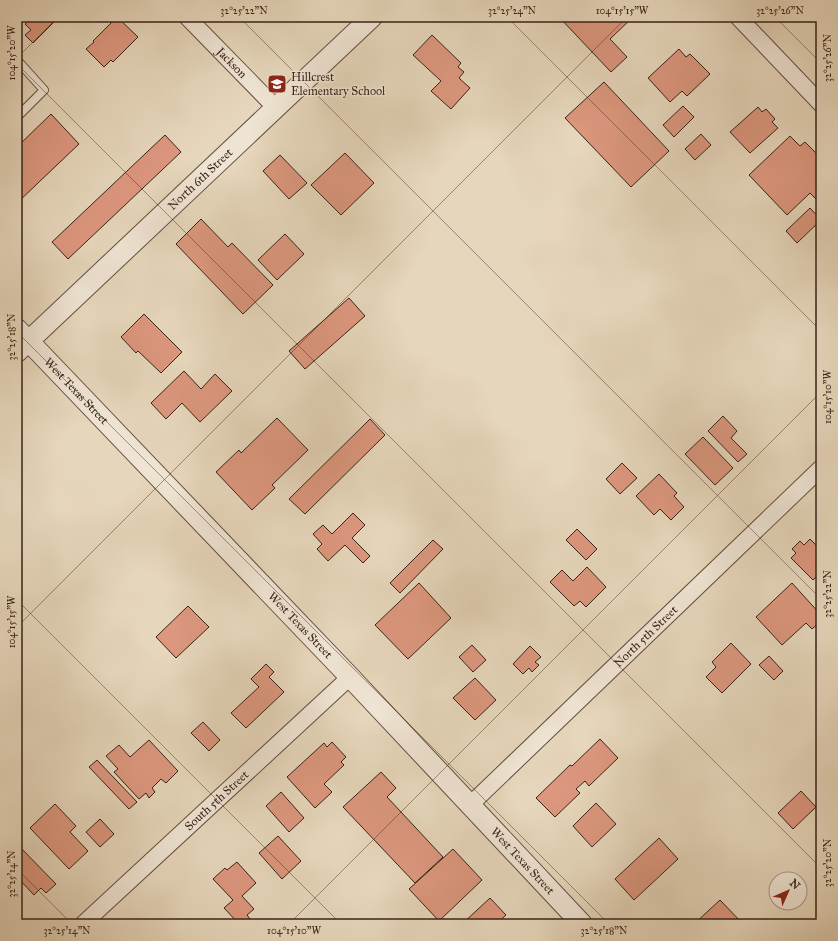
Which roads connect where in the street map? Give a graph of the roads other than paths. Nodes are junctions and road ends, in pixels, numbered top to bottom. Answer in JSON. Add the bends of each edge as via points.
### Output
{"nodes":[{"id":1,"x":187,"y":17,"type":"edge"},
{"id":2,"x":372,"y":17,"type":"edge"},
{"id":3,"x":738,"y":17,"type":"edge"},
{"id":4,"x":17,"y":60,"type":"edge"},
{"id":5,"x":821,"y":104,"type":"edge"},
{"id":6,"x":276,"y":108,"type":"junction"},
{"id":7,"x":17,"y":117,"type":"edge"},
{"id":8,"x":21,"y":341,"type":"edge"},
{"id":9,"x":821,"y":468,"type":"edge"},
{"id":10,"x":350,"y":677,"type":"junction"},
{"id":11,"x":471,"y":804,"type":"junction"},
{"id":12,"x":83,"y":924,"type":"edge"},
{"id":13,"x":582,"y":924,"type":"edge"}],
"edges":[{"from":1,"to":6,"type":"street","name":"Jackson"},
{"from":2,"to":6,"type":"street","name":"North 6th Street"},
{"from":3,"to":5,"type":"street"},
{"from":4,"to":7,"type":"lane","via":[[44,90]]},
{"from":6,"to":8,"type":"street","name":"North 6th Street"},
{"from":8,"to":10,"type":"street","name":"West Texas Street"},
{"from":9,"to":11,"type":"street","name":"North 5th Street"},
{"from":10,"to":11,"type":"street","name":"West Texas Street"},
{"from":10,"to":12,"type":"street","name":"South 5th Street"},
{"from":11,"to":13,"type":"street","name":"West Texas Street"}]}
